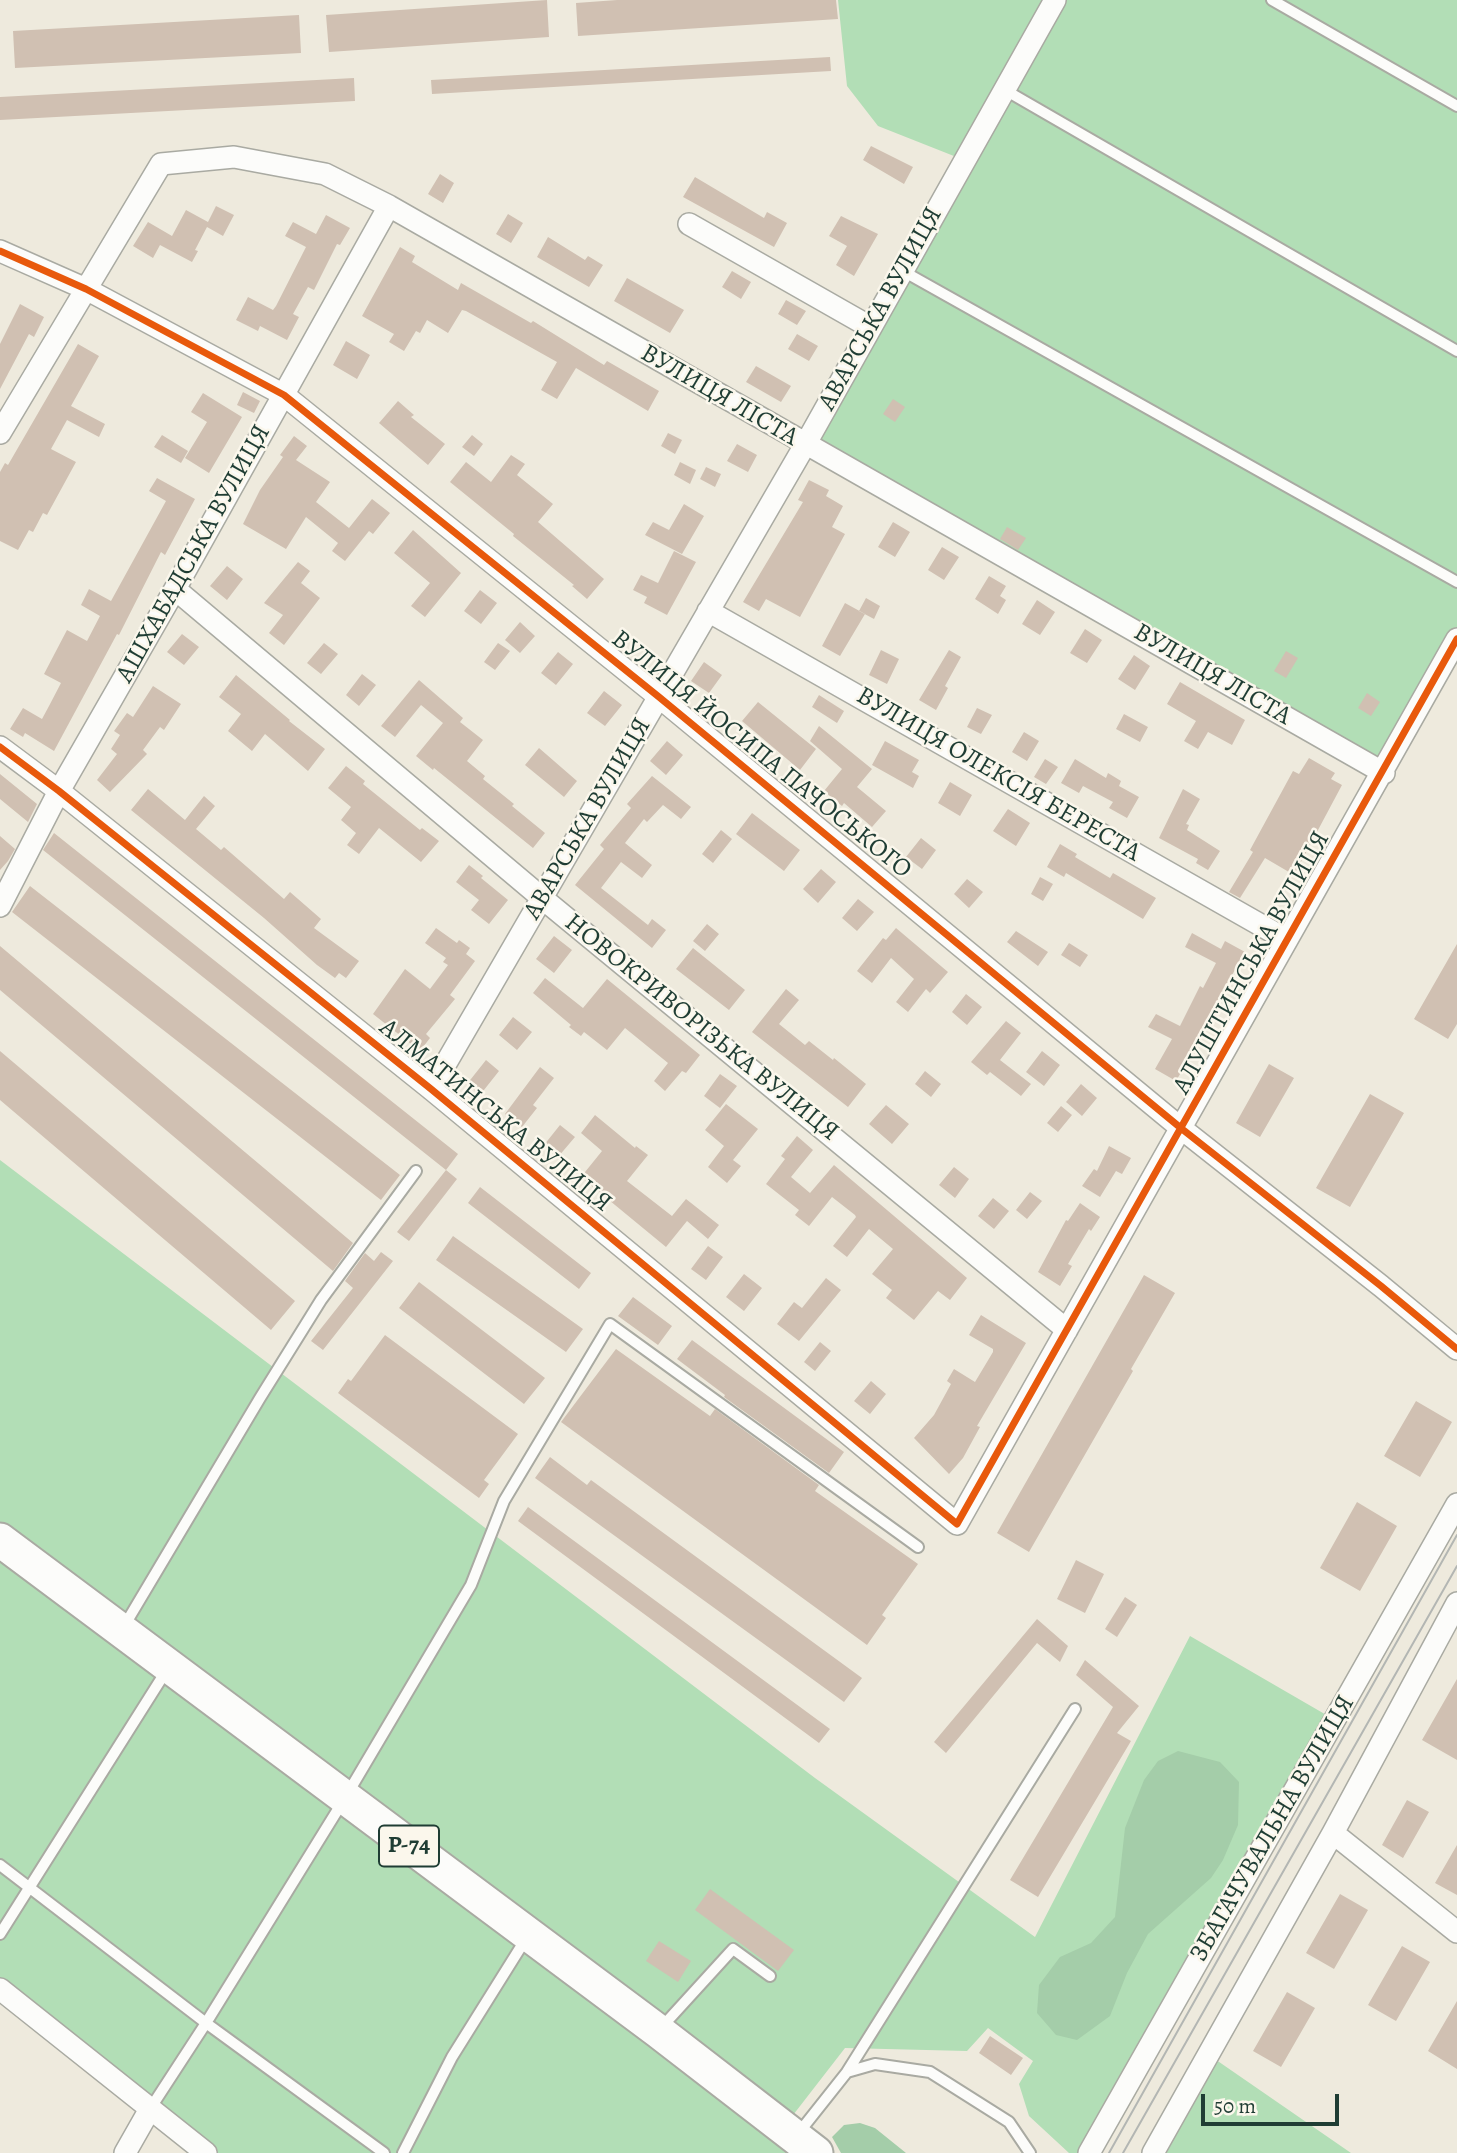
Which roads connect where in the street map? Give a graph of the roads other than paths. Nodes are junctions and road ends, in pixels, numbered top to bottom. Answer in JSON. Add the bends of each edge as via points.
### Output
{"nodes":[{"id":1,"x":1055,"y":0,"type":"edge"},
{"id":2,"x":1272,"y":0,"type":"edge"},
{"id":3,"x":1005,"y":90,"type":"junction"},
{"id":4,"x":1457,"y":106,"type":"edge"},
{"id":5,"x":389,"y":206,"type":"junction"},
{"id":6,"x":689,"y":224,"type":"dead end"},
{"id":7,"x":0,"y":251,"type":"edge"},
{"id":8,"x":901,"y":270,"type":"junction"},
{"id":9,"x":86,"y":289,"type":"junction"},
{"id":10,"x":870,"y":327,"type":"junction"},
{"id":11,"x":1457,"y":351,"type":"edge"},
{"id":12,"x":284,"y":395,"type":"junction"},
{"id":13,"x":0,"y":433,"type":"edge"},
{"id":14,"x":804,"y":445,"type":"junction"},
{"id":15,"x":1457,"y":582,"type":"edge"},
{"id":16,"x":175,"y":589,"type":"junction"},
{"id":17,"x":708,"y":611,"type":"junction"},
{"id":18,"x":1457,"y":639,"type":"edge"},
{"id":19,"x":659,"y":697,"type":"junction"},
{"id":20,"x":0,"y":747,"type":"edge"},
{"id":21,"x":1384,"y":773,"type":"junction"},
{"id":22,"x":59,"y":792,"type":"junction"},
{"id":23,"x":542,"y":898,"type":"junction"},
{"id":24,"x":0,"y":906,"type":"edge"},
{"id":25,"x":1287,"y":940,"type":"junction"},
{"id":26,"x":431,"y":1089,"type":"junction"},
{"id":27,"x":1182,"y":1129,"type":"junction"},
{"id":28,"x":416,"y":1171,"type":"dead end"},
{"id":29,"x":1068,"y":1330,"type":"junction"},
{"id":30,"x":1457,"y":1349,"type":"edge"},
{"id":31,"x":1457,"y":1504,"type":"edge"},
{"id":32,"x":957,"y":1524,"type":"joint"},
{"id":33,"x":0,"y":1540,"type":"edge"},
{"id":34,"x":918,"y":1547,"type":"dead end"},
{"id":35,"x":1457,"y":1603,"type":"edge"},
{"id":36,"x":122,"y":1630,"type":"junction"},
{"id":37,"x":169,"y":1666,"type":"junction"},
{"id":38,"x":1075,"y":1709,"type":"dead end"},
{"id":39,"x":345,"y":1798,"type":"junction"},
{"id":40,"x":1333,"y":1833,"type":"junction"},
{"id":41,"x":0,"y":1865,"type":"edge"},
{"id":42,"x":29,"y":1887,"type":"junction"},
{"id":43,"x":1457,"y":1932,"type":"edge"},
{"id":44,"x":0,"y":1934,"type":"edge"},
{"id":45,"x":528,"y":1935,"type":"junction"},
{"id":46,"x":770,"y":1976,"type":"dead end"},
{"id":47,"x":0,"y":1989,"type":"edge"},
{"id":48,"x":206,"y":2023,"type":"junction"},
{"id":49,"x":658,"y":2031,"type":"junction"},
{"id":50,"x":847,"y":2072,"type":"junction"},
{"id":51,"x":150,"y":2109,"type":"junction"},
{"id":52,"x":806,"y":2145,"type":"edge"},
{"id":53,"x":125,"y":2153,"type":"edge"},
{"id":54,"x":206,"y":2153,"type":"edge"},
{"id":55,"x":384,"y":2153,"type":"edge"},
{"id":56,"x":403,"y":2153,"type":"edge"},
{"id":57,"x":1030,"y":2153,"type":"edge"},
{"id":58,"x":1089,"y":2153,"type":"edge"},
{"id":59,"x":1153,"y":2153,"type":"edge"}],
"edges":[{"from":1,"to":3,"type":"street","name":"АВАРСЬКА ВУЛИЦЯ"},
{"from":2,"to":4,"type":"lane"},
{"from":3,"to":8,"type":"street","name":"АВАРСЬКА ВУЛИЦЯ"},
{"from":3,"to":11,"type":"lane"},
{"from":5,"to":9,"type":"street","name":"ВУЛИЦЯ ЛІСТА","via":[[325,174],[281,164],[234,157],[161,164]]},
{"from":5,"to":12,"type":"street","name":"АШХАБАДСЬКА ВУЛИЦЯ"},
{"from":5,"to":14,"type":"street","name":"ВУЛИЦЯ ЛІСТА"},
{"from":6,"to":10,"type":"street"},
{"from":7,"to":9,"type":"street","name":"ВУЛИЦЯ ЙОСИПА ПАЧОСЬКОГО"},
{"from":8,"to":10,"type":"street","name":"АВАРСЬКА ВУЛИЦЯ"},
{"from":8,"to":15,"type":"lane"},
{"from":9,"to":12,"type":"street","name":"ВУЛИЦЯ ЙОСИПА ПАЧОСЬКОГО"},
{"from":9,"to":13,"type":"street"},
{"from":10,"to":14,"type":"street","name":"АВАРСЬКА ВУЛИЦЯ"},
{"from":12,"to":16,"type":"street","name":"АШХАБАДСЬКА ВУЛИЦЯ"},
{"from":12,"to":19,"type":"street","name":"ВУЛИЦЯ ЙОСИПА ПАЧОСЬКОГО"},
{"from":14,"to":17,"type":"street","name":"АВАРСЬКА ВУЛИЦЯ"},
{"from":14,"to":21,"type":"street","name":"ВУЛИЦЯ ЛІСТА"},
{"from":16,"to":22,"type":"street","name":"АШХАБАДСЬКА ВУЛИЦЯ"},
{"from":16,"to":23,"type":"street","name":"НОВОКРИВОРІЗЬКА ВУЛИЦЯ"},
{"from":17,"to":19,"type":"street","name":"АВАРСЬКА ВУЛИЦЯ"},
{"from":17,"to":25,"type":"street","name":"ВУЛИЦЯ ОЛЕКСІЯ БЕРЕСТА"},
{"from":18,"to":21,"type":"street","name":"АЛУШТИНСЬКА ВУЛИЦЯ"},
{"from":19,"to":23,"type":"street","name":"АВАРСЬКА ВУЛИЦЯ"},
{"from":19,"to":27,"type":"street","name":"ВУЛИЦЯ ЙОСИПА ПАЧОСЬКОГО"},
{"from":20,"to":22,"type":"street","name":"АЛМАТИНСЬКА ВУЛИЦЯ"},
{"from":21,"to":25,"type":"street","name":"АЛУШТИНСЬКА ВУЛИЦЯ"},
{"from":22,"to":24,"type":"street","name":"АШХАБАДСЬКА ВУЛИЦЯ"},
{"from":22,"to":26,"type":"street","name":"АЛМАТИНСЬКА ВУЛИЦЯ"},
{"from":23,"to":26,"type":"street","name":"АВАРСЬКА ВУЛИЦЯ"},
{"from":23,"to":29,"type":"street","name":"НОВОКРИВОРІЗЬКА ВУЛИЦЯ"},
{"from":25,"to":27,"type":"street","name":"АЛУШТИНСЬКА ВУЛИЦЯ"},
{"from":26,"to":32,"type":"street","name":"АЛМАТИНСЬКА ВУЛИЦЯ"},
{"from":27,"to":29,"type":"street","name":"АЛУШТИНСЬКА ВУЛИЦЯ"},
{"from":27,"to":30,"type":"street","name":"ВУЛИЦЯ ЙОСИПА ПАЧОСЬКОГО"},
{"from":28,"to":36,"type":"lane","via":[[321,1300]]},
{"from":29,"to":32,"type":"street","name":"АЛУШТИНСЬКА ВУЛИЦЯ"},
{"from":31,"to":58,"type":"street","name":"ЗБАГАЧУВАЛЬНА ВУЛИЦЯ"},
{"from":33,"to":36,"type":"main road","number":"Р-74"},
{"from":34,"to":39,"type":"lane","via":[[610,1324],[504,1501],[471,1584]]},
{"from":35,"to":40,"type":"street","name":"ЗБАГАЧУВАЛЬНА ВУЛИЦЯ"},
{"from":36,"to":37,"type":"main road","number":"Р-74"},
{"from":37,"to":39,"type":"main road","number":"Р-74"},
{"from":37,"to":42,"type":"lane"},
{"from":38,"to":50,"type":"lane"},
{"from":39,"to":45,"type":"main road","number":"Р-74"},
{"from":39,"to":48,"type":"lane"},
{"from":40,"to":43,"type":"street"},
{"from":40,"to":59,"type":"street","name":"ЗБАГАЧУВАЛЬНА ВУЛИЦЯ"},
{"from":41,"to":42,"type":"lane"},
{"from":42,"to":44,"type":"lane"},
{"from":42,"to":48,"type":"lane"},
{"from":45,"to":49,"type":"main road","number":"Р-74"},
{"from":45,"to":56,"type":"lane","via":[[452,2057]]},
{"from":46,"to":49,"type":"lane","via":[[733,1949]]},
{"from":47,"to":51,"type":"street"},
{"from":48,"to":51,"type":"lane"},
{"from":48,"to":55,"type":"lane"},
{"from":49,"to":52,"type":"main road","number":"Р-74"},
{"from":50,"to":52,"type":"lane"},
{"from":50,"to":57,"type":"lane","via":[[875,2064],[930,2072],[1009,2122]]},
{"from":51,"to":53,"type":"street"},
{"from":51,"to":54,"type":"street"}]}
